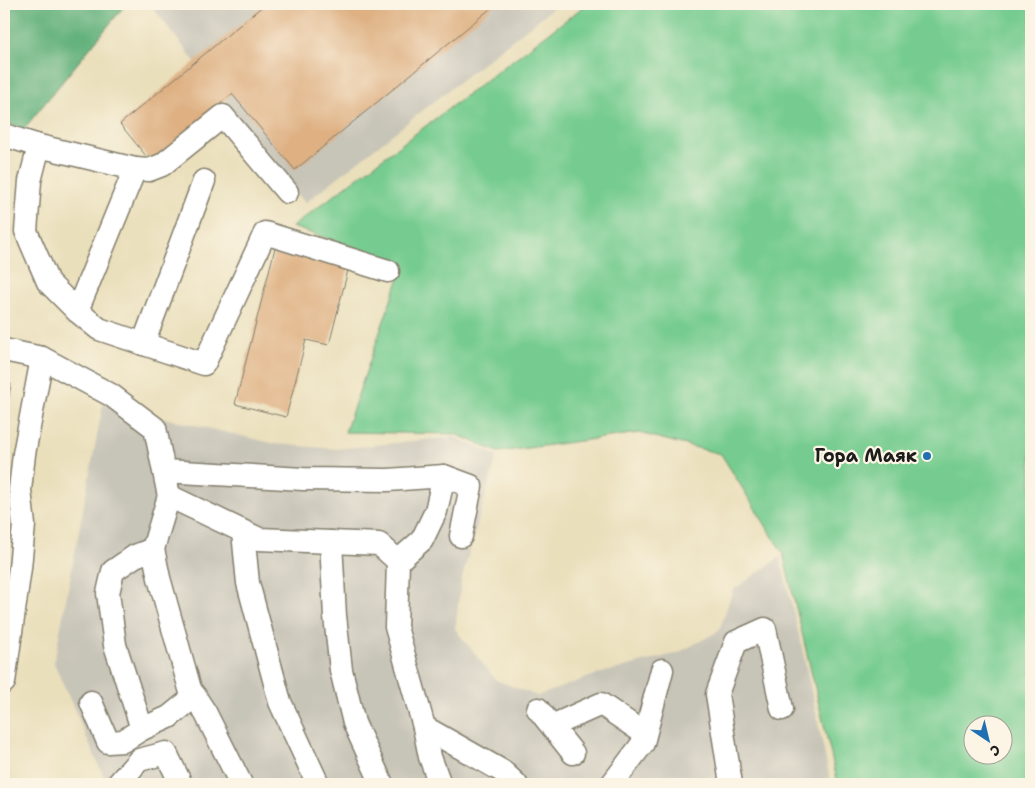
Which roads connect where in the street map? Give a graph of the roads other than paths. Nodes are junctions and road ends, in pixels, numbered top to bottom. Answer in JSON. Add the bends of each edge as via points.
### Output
{"nodes":[{"id":1,"x":4,"y":135,"type":"edge"},
{"id":2,"x":39,"y":146,"type":"junction"},
{"id":3,"x":135,"y":169,"type":"junction"},
{"id":4,"x":204,"y":182,"type":"dead end"},
{"id":5,"x":287,"y":192,"type":"dead end"},
{"id":6,"x":388,"y":272,"type":"dead end"},
{"id":7,"x":77,"y":311,"type":"junction"},
{"id":8,"x":143,"y":344,"type":"junction"},
{"id":9,"x":4,"y":350,"type":"edge"},
{"id":10,"x":42,"y":358,"type":"junction"},
{"id":11,"x":164,"y":471,"type":"junction"},
{"id":12,"x":444,"y":476,"type":"junction"},
{"id":13,"x":169,"y":496,"type":"junction"},
{"id":14,"x":243,"y":532,"type":"junction"},
{"id":15,"x":461,"y":536,"type":"dead end"},
{"id":16,"x":331,"y":542,"type":"junction"},
{"id":17,"x":154,"y":549,"type":"junction"},
{"id":18,"x":398,"y":561,"type":"junction"},
{"id":19,"x":662,"y":670,"type":"dead end"},
{"id":20,"x":4,"y":682,"type":"edge"},
{"id":21,"x":194,"y":696,"type":"junction"},
{"id":22,"x":91,"y":702,"type":"dead end"},
{"id":23,"x":782,"y":709,"type":"dead end"},
{"id":24,"x":424,"y":727,"type":"junction"},
{"id":25,"x":142,"y":729,"type":"junction"},
{"id":26,"x":645,"y":734,"type":"junction"},
{"id":27,"x":573,"y":753,"type":"dead end"},
{"id":28,"x":118,"y":784,"type":"edge"},
{"id":29,"x":180,"y":784,"type":"edge"},
{"id":30,"x":241,"y":784,"type":"edge"},
{"id":31,"x":318,"y":784,"type":"edge"},
{"id":32,"x":382,"y":784,"type":"edge"},
{"id":33,"x":440,"y":784,"type":"edge"},
{"id":34,"x":516,"y":784,"type":"edge"},
{"id":35,"x":612,"y":784,"type":"edge"},
{"id":36,"x":731,"y":784,"type":"edge"}],
"edges":[{"from":1,"to":2,"type":"street"},
{"from":2,"to":3,"type":"street"},
{"from":2,"to":7,"type":"street","via":[[30,181],[26,230],[48,282]]},
{"from":3,"to":5,"type":"street","via":[[149,170],[162,165],[223,116]]},
{"from":3,"to":7,"type":"street"},
{"from":4,"to":8,"type":"street"},
{"from":6,"to":8,"type":"street","via":[[265,233],[204,364]]},
{"from":7,"to":8,"type":"street","via":[[99,329]]},
{"from":9,"to":10,"type":"street"},
{"from":10,"to":11,"type":"street","via":[[111,395],[155,428]]},
{"from":10,"to":20,"type":"street","via":[[24,454],[20,490],[24,525]]},
{"from":11,"to":12,"type":"street","via":[[303,479],[388,480]]},
{"from":11,"to":13,"type":"street"},
{"from":12,"to":15,"type":"street","via":[[471,486]]},
{"from":12,"to":18,"type":"street","via":[[436,511],[422,540]]},
{"from":13,"to":14,"type":"street"},
{"from":13,"to":17,"type":"street"},
{"from":14,"to":16,"type":"street","via":[[259,539]]},
{"from":14,"to":31,"type":"street","via":[[248,583],[280,702]]},
{"from":16,"to":18,"type":"street","via":[[379,544]]},
{"from":16,"to":32,"type":"street","via":[[341,670],[354,723]]},
{"from":17,"to":21,"type":"street","via":[[159,578]]},
{"from":17,"to":25,"type":"street","via":[[135,556],[113,571],[108,593],[115,645]]},
{"from":18,"to":24,"type":"street","via":[[396,627]]},
{"from":19,"to":26,"type":"street"},
{"from":21,"to":25,"type":"street","via":[[169,717]]},
{"from":21,"to":30,"type":"street"},
{"from":22,"to":25,"type":"street","via":[[108,742],[123,740]]},
{"from":23,"to":36,"type":"street","via":[[765,629],[736,642],[717,694]]},
{"from":24,"to":33,"type":"street"},
{"from":24,"to":34,"type":"street","via":[[502,771]]},
{"from":26,"to":27,"type":"street","via":[[600,704],[545,717]]},
{"from":26,"to":35,"type":"street","via":[[643,743]]},
{"from":28,"to":29,"type":"street","via":[[139,760],[166,753]]}]}
